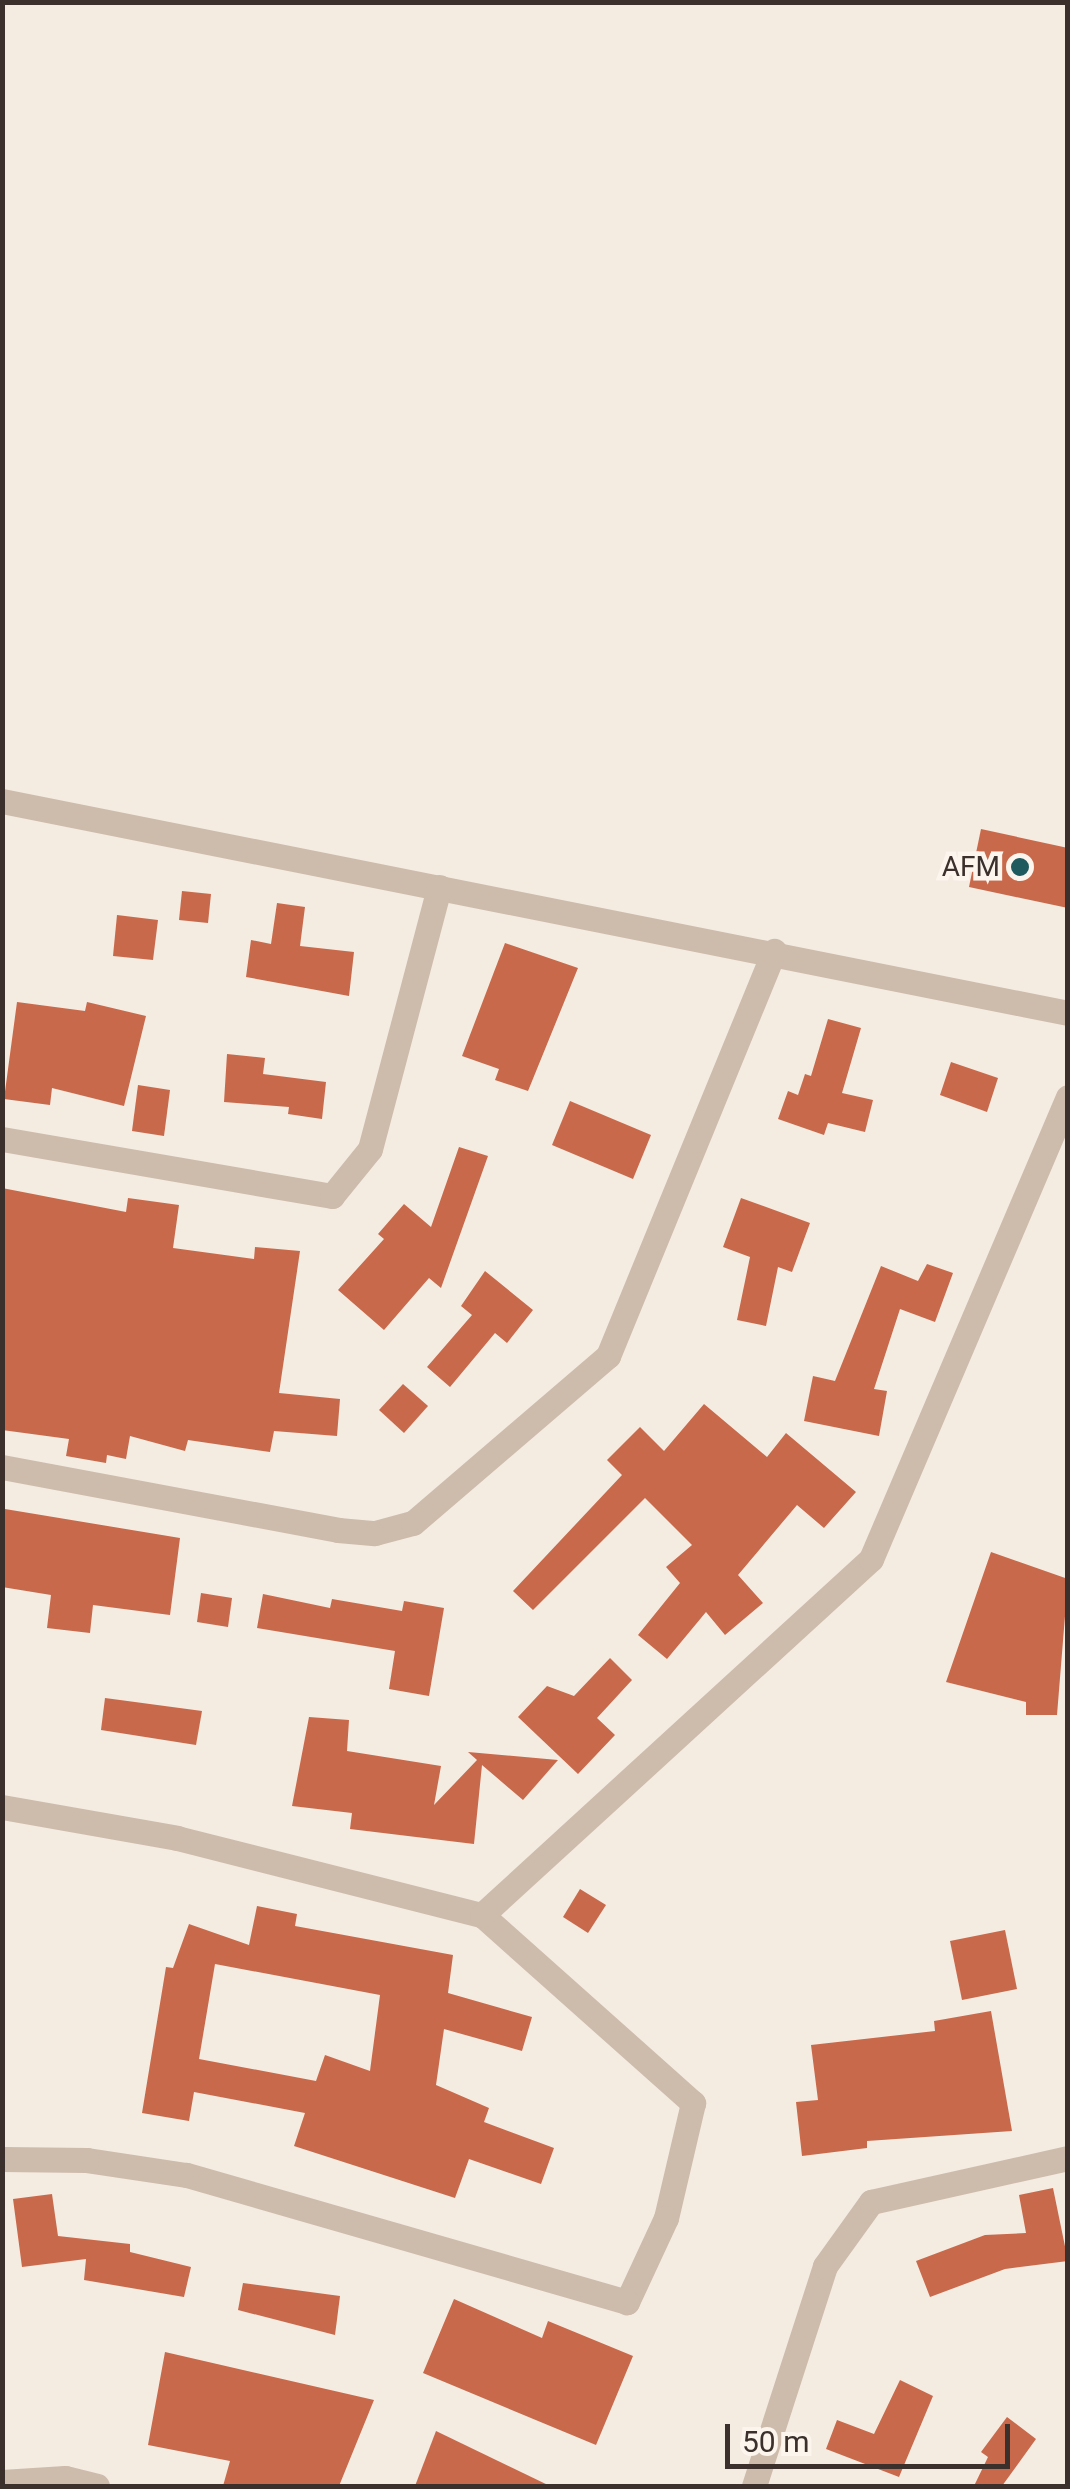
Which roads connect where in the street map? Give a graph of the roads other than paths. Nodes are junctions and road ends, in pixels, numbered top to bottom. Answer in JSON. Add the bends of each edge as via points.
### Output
{"nodes":[{"id":1,"x":2,"y":801,"type":"edge"},
{"id":2,"x":439,"y":887,"type":"junction"},
{"id":3,"x":774,"y":951,"type":"junction"},
{"id":4,"x":1068,"y":1013,"type":"edge"},
{"id":5,"x":1068,"y":1097,"type":"edge"},
{"id":6,"x":2,"y":1138,"type":"edge"},
{"id":7,"x":2,"y":1467,"type":"edge"},
{"id":8,"x":2,"y":1807,"type":"edge"},
{"id":9,"x":482,"y":1915,"type":"junction"},
{"id":10,"x":1068,"y":2158,"type":"edge"},
{"id":11,"x":2,"y":2159,"type":"edge"},
{"id":12,"x":2,"y":2482,"type":"edge"},
{"id":13,"x":97,"y":2486,"type":"edge"},
{"id":14,"x":754,"y":2486,"type":"edge"}],
"edges":[{"from":1,"to":2,"type":"street"},
{"from":2,"to":3,"type":"street"},
{"from":2,"to":6,"type":"street","via":[[370,1149],[332,1196]]},
{"from":3,"to":4,"type":"street"},
{"from":3,"to":7,"type":"street","via":[[608,1356],[413,1523],[375,1533],[338,1530]]},
{"from":5,"to":9,"type":"street","via":[[871,1559]]},
{"from":8,"to":9,"type":"street","via":[[177,1838]]},
{"from":9,"to":11,"type":"street","via":[[693,2103],[666,2218],[627,2302],[186,2175],[87,2160]]},
{"from":10,"to":14,"type":"street","via":[[871,2202],[825,2266]]},
{"from":12,"to":13,"type":"street","via":[[55,2477]]}]}
